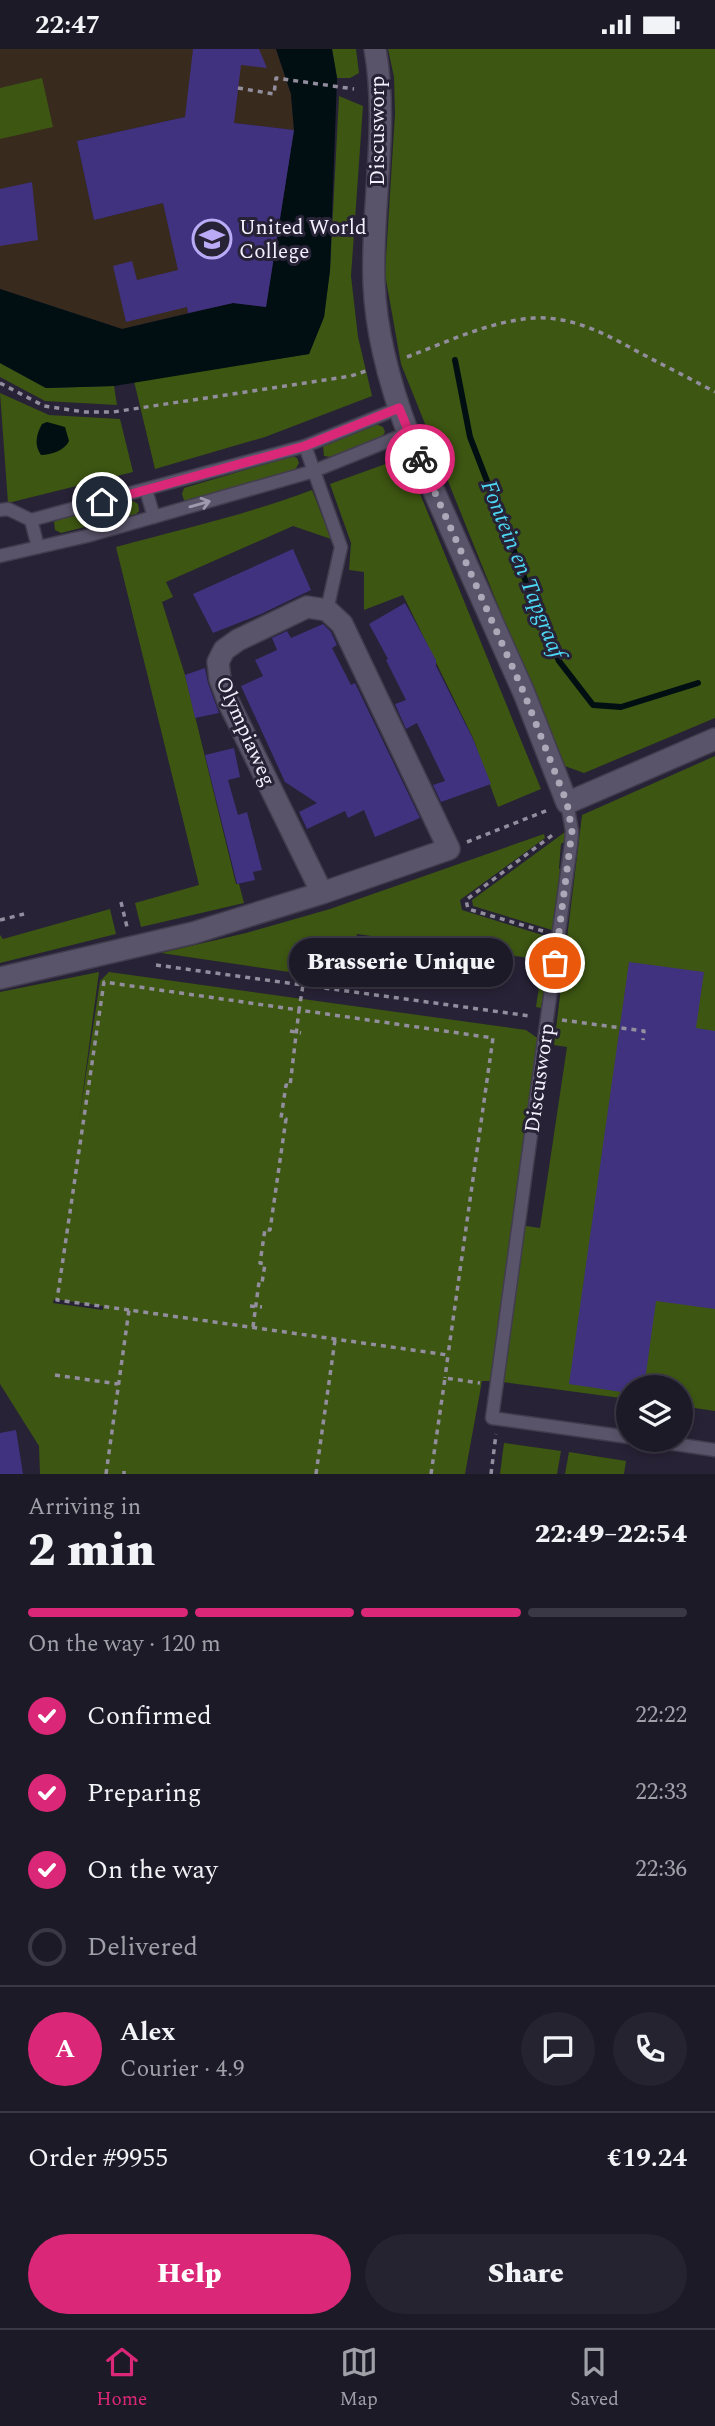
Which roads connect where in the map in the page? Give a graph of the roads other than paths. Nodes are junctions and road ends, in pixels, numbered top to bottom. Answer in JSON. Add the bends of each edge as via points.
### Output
{"nodes":[{"id":1,"x":375,"y":49,"type":"edge"},
{"id":2,"x":399,"y":408,"type":"junction"},
{"id":3,"x":408,"y":433,"type":"junction"},
{"id":4,"x":305,"y":446,"type":"junction"},
{"id":5,"x":314,"y":471,"type":"junction"},
{"id":6,"x":146,"y":490,"type":"junction"},
{"id":7,"x":0,"y":510,"type":"edge"},
{"id":8,"x":154,"y":517,"type":"junction"},
{"id":9,"x":31,"y":520,"type":"junction"},
{"id":10,"x":38,"y":547,"type":"junction"},
{"id":11,"x":0,"y":556,"type":"edge"},
{"id":12,"x":327,"y":610,"type":"junction"},
{"id":13,"x":715,"y":739,"type":"edge"},
{"id":14,"x":567,"y":803,"type":"junction"},
{"id":15,"x":322,"y":893,"type":"junction"},
{"id":16,"x":0,"y":978,"type":"edge"},
{"id":17,"x":616,"y":1435,"type":"edge"},
{"id":18,"x":693,"y":1447,"type":"edge"},
{"id":19,"x":715,"y":1450,"type":"edge"}],
"edges":[{"from":1,"to":2,"type":"street","name":"Discusworp","via":[[382,119],[374,282],[379,334]]},
{"from":2,"to":3,"type":"street","name":"Discusworp"},
{"from":2,"to":4,"type":"lane"},
{"from":3,"to":5,"type":"lane"},
{"from":3,"to":14,"type":"street","name":"Discusworp","via":[[524,693]]},
{"from":4,"to":5,"type":"lane"},
{"from":4,"to":6,"type":"lane"},
{"from":8,"to":5,"type":"lane","one_way":true},
{"from":5,"to":12,"type":"lane","via":[[341,547]]},
{"from":6,"to":8,"type":"lane"},
{"from":6,"to":9,"type":"lane"},
{"from":7,"to":9,"type":"lane"},
{"from":8,"to":10,"type":"lane"},
{"from":9,"to":10,"type":"lane"},
{"from":10,"to":11,"type":"lane"},
{"from":12,"to":15,"type":"street","name":"Olympiaweg","via":[[307,607],[238,640],[224,650],[218,662],[228,701]]},
{"from":12,"to":15,"type":"street","via":[[342,624],[449,849]]},
{"from":13,"to":14,"type":"street"},
{"from":14,"to":17,"type":"lane","name":"Discusworp","via":[[572,831],[492,1418]]},
{"from":15,"to":16,"type":"street","via":[[193,933]]},
{"from":18,"to":19,"type":"lane"}]}
